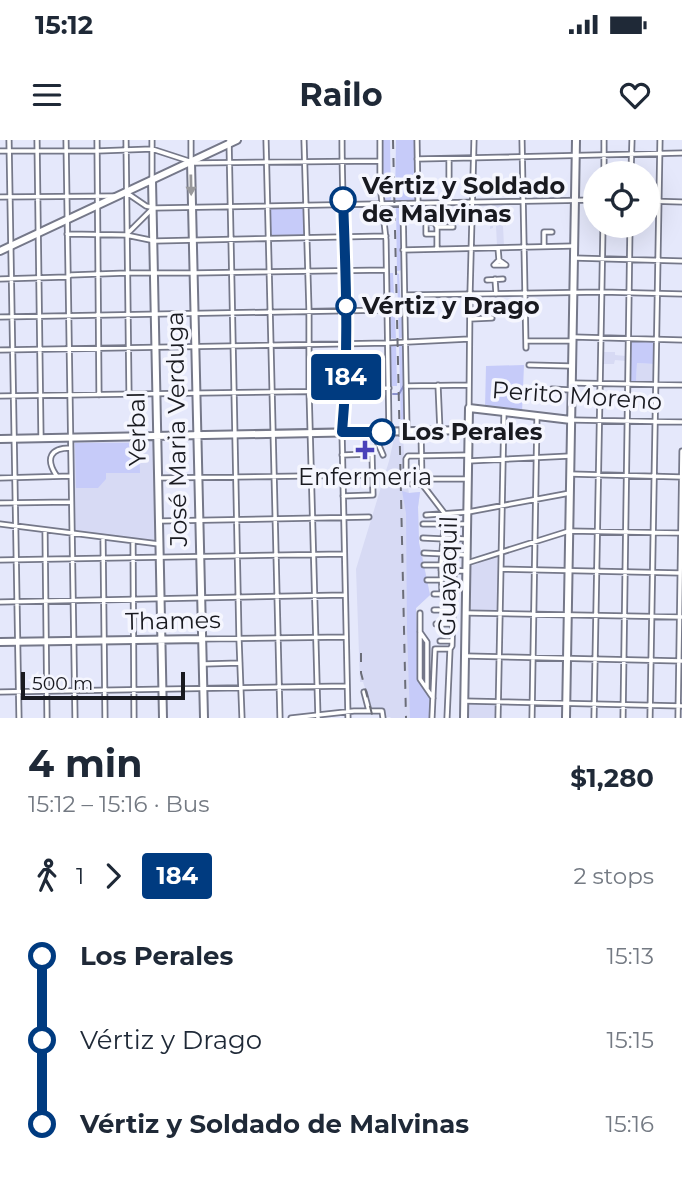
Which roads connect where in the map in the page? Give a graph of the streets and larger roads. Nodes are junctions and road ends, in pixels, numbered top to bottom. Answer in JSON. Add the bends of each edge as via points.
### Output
{"nodes":[{"id":1,"x":9,"y":140,"type":"edge"},
{"id":2,"x":37,"y":140,"type":"edge"},
{"id":3,"x":66,"y":140,"type":"edge"},
{"id":4,"x":97,"y":140,"type":"edge"},
{"id":5,"x":126,"y":140,"type":"edge"},
{"id":6,"x":152,"y":140,"type":"edge"},
{"id":7,"x":191,"y":140,"type":"edge"},
{"id":8,"x":237,"y":140,"type":"edge"},
{"id":9,"x":266,"y":140,"type":"edge"},
{"id":10,"x":304,"y":140,"type":"edge"},
{"id":11,"x":342,"y":140,"type":"edge"},
{"id":12,"x":380,"y":140,"type":"edge"},
{"id":13,"x":417,"y":140,"type":"edge"},
{"id":14,"x":474,"y":140,"type":"edge"},
{"id":15,"x":522,"y":140,"type":"edge"},
{"id":16,"x":576,"y":140,"type":"edge"},
{"id":17,"x":604,"y":140,"type":"edge"},
{"id":18,"x":632,"y":140,"type":"edge"},
{"id":19,"x":660,"y":140,"type":"edge"},
{"id":20,"x":229,"y":142,"type":"edge"},
{"id":21,"x":152,"y":149,"type":"junction"},
{"id":22,"x":37,"y":150,"type":"junction"},
{"id":23,"x":66,"y":150,"type":"junction"},
{"id":24,"x":126,"y":150,"type":"junction"},
{"id":25,"x":0,"y":151,"type":"edge"},
{"id":26,"x":9,"y":151,"type":"junction"},
{"id":27,"x":97,"y":151,"type":"junction"},
{"id":28,"x":682,"y":153,"type":"edge"},
{"id":29,"x":659,"y":154,"type":"junction"},
{"id":30,"x":631,"y":155,"type":"junction"},
{"id":31,"x":575,"y":156,"type":"junction"},
{"id":32,"x":604,"y":156,"type":"junction"},
{"id":33,"x":523,"y":157,"type":"junction"},
{"id":34,"x":474,"y":158,"type":"junction"},
{"id":35,"x":417,"y":159,"type":"junction"},
{"id":36,"x":449,"y":159,"type":"junction"},
{"id":37,"x":342,"y":160,"type":"junction"},
{"id":38,"x":305,"y":161,"type":"junction"},
{"id":39,"x":380,"y":161,"type":"junction"},
{"id":40,"x":604,"y":161,"type":"edge"},
{"id":41,"x":631,"y":161,"type":"edge"},
{"id":42,"x":659,"y":161,"type":"edge"},
{"id":43,"x":191,"y":162,"type":"junction"},
{"id":44,"x":267,"y":162,"type":"junction"},
{"id":45,"x":229,"y":163,"type":"junction"},
{"id":46,"x":152,"y":180,"type":"junction"},
{"id":47,"x":126,"y":192,"type":"junction"},
{"id":48,"x":66,"y":195,"type":"junction"},
{"id":49,"x":97,"y":195,"type":"junction"},
{"id":50,"x":10,"y":196,"type":"junction"},
{"id":51,"x":38,"y":196,"type":"junction"},
{"id":52,"x":118,"y":196,"type":"junction"},
{"id":53,"x":0,"y":197,"type":"edge"},
{"id":54,"x":575,"y":200,"type":"junction"},
{"id":55,"x":583,"y":200,"type":"edge"},
{"id":56,"x":524,"y":201,"type":"junction"},
{"id":57,"x":473,"y":202,"type":"junction"},
{"id":58,"x":660,"y":202,"type":"edge"},
{"id":59,"x":682,"y":202,"type":"edge"},
{"id":60,"x":418,"y":203,"type":"junction"},
{"id":61,"x":449,"y":203,"type":"junction"},
{"id":62,"x":382,"y":204,"type":"junction"},
{"id":63,"x":402,"y":204,"type":"junction"},
{"id":64,"x":98,"y":205,"type":"junction"},
{"id":65,"x":344,"y":205,"type":"junction"},
{"id":66,"x":305,"y":206,"type":"junction"},
{"id":67,"x":230,"y":207,"type":"junction"},
{"id":68,"x":268,"y":207,"type":"junction"},
{"id":69,"x":152,"y":208,"type":"junction"},
{"id":70,"x":192,"y":209,"type":"junction"},
{"id":71,"x":66,"y":220,"type":"junction"},
{"id":72,"x":453,"y":227,"type":"dead end"},
{"id":73,"x":437,"y":228,"type":"junction"},
{"id":74,"x":552,"y":232,"type":"dead end"},
{"id":75,"x":39,"y":233,"type":"junction"},
{"id":76,"x":67,"y":234,"type":"junction"},
{"id":77,"x":99,"y":234,"type":"junction"},
{"id":78,"x":437,"y":234,"type":"junction"},
{"id":79,"x":127,"y":235,"type":"junction"},
{"id":80,"x":345,"y":236,"type":"junction"},
{"id":81,"x":386,"y":236,"type":"junction"},
{"id":82,"x":306,"y":237,"type":"junction"},
{"id":83,"x":603,"y":238,"type":"edge"},
{"id":84,"x":630,"y":238,"type":"edge"},
{"id":85,"x":657,"y":238,"type":"edge"},
{"id":86,"x":230,"y":239,"type":"junction"},
{"id":87,"x":268,"y":239,"type":"junction"},
{"id":88,"x":153,"y":241,"type":"junction"},
{"id":89,"x":192,"y":241,"type":"junction"},
{"id":90,"x":11,"y":246,"type":"junction"},
{"id":91,"x":544,"y":246,"type":"junction"},
{"id":92,"x":574,"y":246,"type":"junction"},
{"id":93,"x":524,"y":247,"type":"junction"},
{"id":94,"x":472,"y":248,"type":"junction"},
{"id":95,"x":498,"y":248,"type":"junction"},
{"id":96,"x":437,"y":249,"type":"junction"},
{"id":97,"x":403,"y":250,"type":"junction"},
{"id":98,"x":0,"y":251,"type":"edge"},
{"id":99,"x":574,"y":258,"type":"junction"},
{"id":100,"x":602,"y":259,"type":"junction"},
{"id":101,"x":499,"y":260,"type":"dead end"},
{"id":102,"x":629,"y":260,"type":"junction"},
{"id":103,"x":657,"y":260,"type":"junction"},
{"id":104,"x":682,"y":261,"type":"edge"},
{"id":105,"x":346,"y":270,"type":"junction"},
{"id":106,"x":386,"y":270,"type":"junction"},
{"id":107,"x":308,"y":271,"type":"junction"},
{"id":108,"x":231,"y":272,"type":"junction"},
{"id":109,"x":269,"y":272,"type":"junction"},
{"id":110,"x":127,"y":273,"type":"junction"},
{"id":111,"x":193,"y":273,"type":"junction"},
{"id":112,"x":99,"y":274,"type":"junction"},
{"id":113,"x":153,"y":274,"type":"junction"},
{"id":114,"x":67,"y":277,"type":"junction"},
{"id":115,"x":39,"y":278,"type":"junction"},
{"id":116,"x":0,"y":279,"type":"edge"},
{"id":117,"x":11,"y":279,"type":"junction"},
{"id":118,"x":495,"y":279,"type":"junction"},
{"id":119,"x":503,"y":279,"type":"dead end"},
{"id":120,"x":487,"y":280,"type":"dead end"},
{"id":121,"x":573,"y":292,"type":"junction"},
{"id":122,"x":602,"y":292,"type":"junction"},
{"id":123,"x":525,"y":293,"type":"junction"},
{"id":124,"x":629,"y":293,"type":"junction"},
{"id":125,"x":656,"y":293,"type":"junction"},
{"id":126,"x":470,"y":294,"type":"junction"},
{"id":127,"x":496,"y":294,"type":"junction"},
{"id":128,"x":682,"y":294,"type":"edge"},
{"id":129,"x":405,"y":295,"type":"junction"},
{"id":130,"x":346,"y":310,"type":"junction"},
{"id":131,"x":387,"y":310,"type":"junction"},
{"id":132,"x":309,"y":311,"type":"junction"},
{"id":133,"x":270,"y":312,"type":"junction"},
{"id":134,"x":194,"y":313,"type":"junction"},
{"id":135,"x":232,"y":313,"type":"junction"},
{"id":136,"x":99,"y":314,"type":"junction"},
{"id":137,"x":128,"y":314,"type":"junction"},
{"id":138,"x":154,"y":314,"type":"junction"},
{"id":139,"x":12,"y":316,"type":"junction"},
{"id":140,"x":39,"y":316,"type":"junction"},
{"id":141,"x":68,"y":316,"type":"junction"},
{"id":142,"x":0,"y":317,"type":"edge"},
{"id":143,"x":492,"y":318,"type":"dead end"},
{"id":144,"x":470,"y":319,"type":"junction"},
{"id":145,"x":601,"y":338,"type":"junction"},
{"id":146,"x":628,"y":338,"type":"junction"},
{"id":147,"x":470,"y":339,"type":"junction"},
{"id":148,"x":572,"y":339,"type":"junction"},
{"id":149,"x":656,"y":339,"type":"junction"},
{"id":150,"x":682,"y":340,"type":"edge"},
{"id":151,"x":406,"y":341,"type":"junction"},
{"id":152,"x":526,"y":341,"type":"junction"},
{"id":153,"x":388,"y":342,"type":"junction"},
{"id":154,"x":309,"y":343,"type":"junction"},
{"id":155,"x":346,"y":343,"type":"junction"},
{"id":156,"x":271,"y":344,"type":"junction"},
{"id":157,"x":233,"y":346,"type":"junction"},
{"id":158,"x":155,"y":347,"type":"junction"},
{"id":159,"x":194,"y":347,"type":"junction"},
{"id":160,"x":100,"y":348,"type":"junction"},
{"id":161,"x":128,"y":348,"type":"junction"},
{"id":162,"x":526,"y":348,"type":"dead end"},
{"id":163,"x":40,"y":349,"type":"junction"},
{"id":164,"x":68,"y":349,"type":"junction"},
{"id":165,"x":0,"y":350,"type":"edge"},
{"id":166,"x":12,"y":350,"type":"junction"},
{"id":167,"x":528,"y":365,"type":"dead end"},
{"id":168,"x":572,"y":366,"type":"junction"},
{"id":169,"x":469,"y":384,"type":"junction"},
{"id":170,"x":600,"y":384,"type":"junction"},
{"id":171,"x":628,"y":384,"type":"junction"},
{"id":172,"x":438,"y":385,"type":"junction"},
{"id":173,"x":655,"y":385,"type":"junction"},
{"id":174,"x":682,"y":385,"type":"edge"},
{"id":175,"x":406,"y":386,"type":"junction"},
{"id":176,"x":571,"y":387,"type":"junction"},
{"id":177,"x":389,"y":388,"type":"junction"},
{"id":178,"x":552,"y":389,"type":"dead end"},
{"id":179,"x":272,"y":391,"type":"junction"},
{"id":180,"x":309,"y":391,"type":"junction"},
{"id":181,"x":346,"y":391,"type":"junction"},
{"id":182,"x":233,"y":392,"type":"junction"},
{"id":183,"x":155,"y":393,"type":"junction"},
{"id":184,"x":196,"y":393,"type":"junction"},
{"id":185,"x":129,"y":394,"type":"junction"},
{"id":186,"x":69,"y":395,"type":"junction"},
{"id":187,"x":99,"y":395,"type":"junction"},
{"id":188,"x":0,"y":396,"type":"edge"},
{"id":189,"x":12,"y":396,"type":"junction"},
{"id":190,"x":40,"y":396,"type":"junction"},
{"id":191,"x":469,"y":408,"type":"junction"},
{"id":192,"x":503,"y":412,"type":"junction"},
{"id":193,"x":537,"y":416,"type":"junction"},
{"id":194,"x":571,"y":419,"type":"junction"},
{"id":195,"x":599,"y":420,"type":"junction"},
{"id":196,"x":627,"y":421,"type":"junction"},
{"id":197,"x":655,"y":421,"type":"junction"},
{"id":198,"x":682,"y":422,"type":"edge"},
{"id":199,"x":468,"y":430,"type":"junction"},
{"id":200,"x":407,"y":431,"type":"junction"},
{"id":201,"x":421,"y":431,"type":"junction"},
{"id":202,"x":440,"y":431,"type":"junction"},
{"id":203,"x":342,"y":432,"type":"junction"},
{"id":204,"x":373,"y":432,"type":"junction"},
{"id":205,"x":389,"y":432,"type":"junction"},
{"id":206,"x":310,"y":433,"type":"junction"},
{"id":207,"x":234,"y":435,"type":"junction"},
{"id":208,"x":273,"y":435,"type":"junction"},
{"id":209,"x":156,"y":436,"type":"junction"},
{"id":210,"x":197,"y":436,"type":"junction"},
{"id":211,"x":41,"y":438,"type":"junction"},
{"id":212,"x":70,"y":438,"type":"junction"},
{"id":213,"x":0,"y":439,"type":"edge"},
{"id":214,"x":14,"y":439,"type":"junction"},
{"id":215,"x":70,"y":448,"type":"junction"},
{"id":216,"x":380,"y":449,"type":"junction"},
{"id":217,"x":387,"y":449,"type":"dead end"},
{"id":218,"x":682,"y":451,"type":"edge"},
{"id":219,"x":342,"y":455,"type":"junction"},
{"id":220,"x":383,"y":455,"type":"dead end"},
{"id":221,"x":422,"y":456,"type":"junction"},
{"id":222,"x":570,"y":456,"type":"junction"},
{"id":223,"x":468,"y":458,"type":"junction"},
{"id":224,"x":536,"y":458,"type":"junction"},
{"id":225,"x":503,"y":459,"type":"junction"},
{"id":226,"x":406,"y":471,"type":"dead end"},
{"id":227,"x":570,"y":474,"type":"junction"},
{"id":228,"x":312,"y":475,"type":"junction"},
{"id":229,"x":342,"y":475,"type":"junction"},
{"id":230,"x":372,"y":475,"type":"junction"},
{"id":231,"x":598,"y":475,"type":"junction"},
{"id":232,"x":626,"y":475,"type":"junction"},
{"id":233,"x":57,"y":476,"type":"junction"},
{"id":234,"x":71,"y":476,"type":"junction"},
{"id":235,"x":273,"y":476,"type":"junction"},
{"id":236,"x":654,"y":476,"type":"junction"},
{"id":237,"x":198,"y":477,"type":"junction"},
{"id":238,"x":235,"y":477,"type":"junction"},
{"id":239,"x":682,"y":477,"type":"edge"},
{"id":240,"x":0,"y":478,"type":"edge"},
{"id":241,"x":15,"y":478,"type":"junction"},
{"id":242,"x":157,"y":478,"type":"junction"},
{"id":243,"x":468,"y":479,"type":"junction"},
{"id":244,"x":422,"y":482,"type":"junction"},
{"id":245,"x":412,"y":484,"type":"dead end"},
{"id":246,"x":570,"y":493,"type":"junction"},
{"id":247,"x":343,"y":496,"type":"junction"},
{"id":248,"x":536,"y":500,"type":"junction"},
{"id":249,"x":72,"y":502,"type":"junction"},
{"id":250,"x":0,"y":503,"type":"edge"},
{"id":251,"x":15,"y":503,"type":"junction"},
{"id":252,"x":502,"y":506,"type":"junction"},
{"id":253,"x":468,"y":512,"type":"junction"},
{"id":254,"x":445,"y":514,"type":"junction"},
{"id":255,"x":426,"y":515,"type":"dead end"},
{"id":256,"x":369,"y":517,"type":"dead end"},
{"id":257,"x":313,"y":518,"type":"junction"},
{"id":258,"x":344,"y":518,"type":"junction"},
{"id":259,"x":236,"y":519,"type":"junction"},
{"id":260,"x":274,"y":519,"type":"junction"},
{"id":261,"x":199,"y":520,"type":"junction"},
{"id":262,"x":158,"y":521,"type":"junction"},
{"id":263,"x":0,"y":524,"type":"edge"},
{"id":264,"x":423,"y":524,"type":"dead end"},
{"id":265,"x":445,"y":524,"type":"junction"},
{"id":266,"x":468,"y":524,"type":"junction"},
{"id":267,"x":15,"y":526,"type":"junction"},
{"id":268,"x":45,"y":530,"type":"junction"},
{"id":269,"x":569,"y":531,"type":"junction"},
{"id":270,"x":598,"y":531,"type":"junction"},
{"id":271,"x":626,"y":532,"type":"junction"},
{"id":272,"x":653,"y":533,"type":"junction"},
{"id":273,"x":681,"y":533,"type":"edge"},
{"id":274,"x":72,"y":534,"type":"junction"},
{"id":275,"x":103,"y":538,"type":"junction"},
{"id":276,"x":423,"y":538,"type":"dead end"},
{"id":277,"x":444,"y":539,"type":"junction"},
{"id":278,"x":467,"y":539,"type":"junction"},
{"id":279,"x":133,"y":541,"type":"junction"},
{"id":280,"x":535,"y":542,"type":"junction"},
{"id":281,"x":159,"y":544,"type":"junction"},
{"id":282,"x":501,"y":552,"type":"junction"},
{"id":283,"x":424,"y":553,"type":"dead end"},
{"id":284,"x":443,"y":553,"type":"junction"},
{"id":285,"x":314,"y":555,"type":"junction"},
{"id":286,"x":344,"y":555,"type":"junction"},
{"id":287,"x":468,"y":555,"type":"junction"},
{"id":288,"x":275,"y":556,"type":"junction"},
{"id":289,"x":237,"y":557,"type":"junction"},
{"id":290,"x":160,"y":558,"type":"junction"},
{"id":291,"x":199,"y":558,"type":"junction"},
{"id":292,"x":73,"y":559,"type":"junction"},
{"id":293,"x":102,"y":559,"type":"junction"},
{"id":294,"x":132,"y":559,"type":"junction"},
{"id":295,"x":0,"y":560,"type":"edge"},
{"id":296,"x":16,"y":560,"type":"junction"},
{"id":297,"x":45,"y":560,"type":"junction"},
{"id":298,"x":424,"y":565,"type":"dead end"},
{"id":299,"x":467,"y":567,"type":"junction"},
{"id":300,"x":441,"y":568,"type":"junction"},
{"id":301,"x":501,"y":569,"type":"junction"},
{"id":302,"x":534,"y":570,"type":"junction"},
{"id":303,"x":454,"y":571,"type":"junction"},
{"id":304,"x":568,"y":572,"type":"junction"},
{"id":305,"x":596,"y":572,"type":"junction"},
{"id":306,"x":625,"y":572,"type":"junction"},
{"id":307,"x":652,"y":573,"type":"junction"},
{"id":308,"x":681,"y":573,"type":"edge"},
{"id":309,"x":427,"y":580,"type":"dead end"},
{"id":310,"x":442,"y":580,"type":"junction"},
{"id":311,"x":434,"y":594,"type":"dead end"},
{"id":312,"x":442,"y":594,"type":"junction"},
{"id":313,"x":453,"y":594,"type":"junction"},
{"id":314,"x":345,"y":595,"type":"junction"},
{"id":315,"x":315,"y":596,"type":"junction"},
{"id":316,"x":238,"y":597,"type":"junction"},
{"id":317,"x":276,"y":597,"type":"junction"},
{"id":318,"x":200,"y":598,"type":"junction"},
{"id":319,"x":132,"y":599,"type":"junction"},
{"id":320,"x":161,"y":599,"type":"junction"},
{"id":321,"x":103,"y":600,"type":"junction"},
{"id":322,"x":0,"y":601,"type":"edge"},
{"id":323,"x":17,"y":601,"type":"junction"},
{"id":324,"x":46,"y":601,"type":"junction"},
{"id":325,"x":74,"y":601,"type":"junction"},
{"id":326,"x":434,"y":610,"type":"dead end"},
{"id":327,"x":453,"y":610,"type":"junction"},
{"id":328,"x":420,"y":613,"type":"dead end"},
{"id":329,"x":467,"y":613,"type":"junction"},
{"id":330,"x":500,"y":614,"type":"junction"},
{"id":331,"x":534,"y":614,"type":"junction"},
{"id":332,"x":568,"y":615,"type":"junction"},
{"id":333,"x":596,"y":615,"type":"junction"},
{"id":334,"x":624,"y":616,"type":"junction"},
{"id":335,"x":652,"y":617,"type":"junction"},
{"id":336,"x":681,"y":617,"type":"edge"},
{"id":337,"x":436,"y":624,"type":"dead end"},
{"id":338,"x":452,"y":624,"type":"junction"},
{"id":339,"x":420,"y":632,"type":"junction"},
{"id":340,"x":346,"y":637,"type":"junction"},
{"id":341,"x":277,"y":638,"type":"junction"},
{"id":342,"x":316,"y":638,"type":"junction"},
{"id":343,"x":202,"y":639,"type":"junction"},
{"id":344,"x":239,"y":639,"type":"junction"},
{"id":345,"x":162,"y":640,"type":"junction"},
{"id":346,"x":439,"y":640,"type":"dead end"},
{"id":347,"x":104,"y":641,"type":"junction"},
{"id":348,"x":132,"y":641,"type":"junction"},
{"id":349,"x":452,"y":641,"type":"junction"},
{"id":350,"x":0,"y":642,"type":"edge"},
{"id":351,"x":17,"y":642,"type":"junction"},
{"id":352,"x":46,"y":642,"type":"junction"},
{"id":353,"x":74,"y":642,"type":"junction"},
{"id":354,"x":450,"y":649,"type":"junction"},
{"id":355,"x":466,"y":656,"type":"junction"},
{"id":356,"x":499,"y":657,"type":"junction"},
{"id":357,"x":420,"y":658,"type":"junction"},
{"id":358,"x":427,"y":658,"type":"junction"},
{"id":359,"x":533,"y":658,"type":"junction"},
{"id":360,"x":567,"y":659,"type":"junction"},
{"id":361,"x":595,"y":659,"type":"junction"},
{"id":362,"x":624,"y":660,"type":"junction"},
{"id":363,"x":651,"y":661,"type":"junction"},
{"id":364,"x":680,"y":661,"type":"edge"},
{"id":365,"x":240,"y":663,"type":"junction"},
{"id":366,"x":202,"y":664,"type":"junction"},
{"id":367,"x":279,"y":687,"type":"junction"},
{"id":368,"x":316,"y":687,"type":"junction"},
{"id":369,"x":347,"y":687,"type":"junction"},
{"id":370,"x":241,"y":688,"type":"junction"},
{"id":371,"x":203,"y":689,"type":"junction"},
{"id":372,"x":105,"y":690,"type":"junction"},
{"id":373,"x":133,"y":690,"type":"junction"},
{"id":374,"x":162,"y":690,"type":"junction"},
{"id":375,"x":18,"y":691,"type":"junction"},
{"id":376,"x":75,"y":691,"type":"junction"},
{"id":377,"x":427,"y":691,"type":"junction"},
{"id":378,"x":0,"y":692,"type":"edge"},
{"id":379,"x":47,"y":692,"type":"junction"},
{"id":380,"x":364,"y":692,"type":"dead end"},
{"id":381,"x":433,"y":698,"type":"junction"},
{"id":382,"x":464,"y":701,"type":"junction"},
{"id":383,"x":499,"y":702,"type":"junction"},
{"id":384,"x":532,"y":702,"type":"junction"},
{"id":385,"x":566,"y":703,"type":"junction"},
{"id":386,"x":594,"y":704,"type":"junction"},
{"id":387,"x":623,"y":704,"type":"junction"},
{"id":388,"x":650,"y":705,"type":"junction"},
{"id":389,"x":680,"y":706,"type":"edge"},
{"id":390,"x":368,"y":711,"type":"junction"},
{"id":391,"x":348,"y":715,"type":"edge"},
{"id":392,"x":318,"y":717,"type":"edge"},
{"id":393,"x":19,"y":718,"type":"edge"},
{"id":394,"x":47,"y":718,"type":"edge"},
{"id":395,"x":75,"y":718,"type":"edge"},
{"id":396,"x":105,"y":718,"type":"edge"},
{"id":397,"x":134,"y":718,"type":"edge"},
{"id":398,"x":163,"y":718,"type":"edge"},
{"id":399,"x":204,"y":718,"type":"edge"},
{"id":400,"x":242,"y":718,"type":"edge"},
{"id":401,"x":279,"y":718,"type":"edge"},
{"id":402,"x":291,"y":718,"type":"edge"},
{"id":403,"x":367,"y":718,"type":"edge"},
{"id":404,"x":383,"y":718,"type":"edge"},
{"id":405,"x":432,"y":718,"type":"edge"},
{"id":406,"x":447,"y":718,"type":"edge"},
{"id":407,"x":464,"y":718,"type":"edge"},
{"id":408,"x":498,"y":718,"type":"edge"},
{"id":409,"x":532,"y":718,"type":"edge"},
{"id":410,"x":566,"y":718,"type":"edge"},
{"id":411,"x":594,"y":718,"type":"edge"},
{"id":412,"x":623,"y":718,"type":"edge"},
{"id":413,"x":650,"y":718,"type":"edge"},
{"id":414,"x":678,"y":718,"type":"edge"}],
"edges":[{"from":1,"to":26,"type":"street"},
{"from":2,"to":22,"type":"street"},
{"from":3,"to":23,"type":"street"},
{"from":4,"to":27,"type":"street"},
{"from":5,"to":24,"type":"street"},
{"from":6,"to":21,"type":"street","name":"Yerbal"},
{"from":7,"to":43,"type":"street","name":"José Maria Verduga"},
{"from":8,"to":20,"type":"street"},
{"from":9,"to":44,"type":"street"},
{"from":10,"to":38,"type":"street"},
{"from":11,"to":37,"type":"street"},
{"from":12,"to":39,"type":"street"},
{"from":13,"to":35,"type":"street"},
{"from":14,"to":34,"type":"street","name":"Guayaquil"},
{"from":15,"to":33,"type":"street"},
{"from":16,"to":31,"type":"street"},
{"from":17,"to":32,"type":"street"},
{"from":18,"to":30,"type":"street"},
{"from":19,"to":29,"type":"street"},
{"from":20,"to":43,"type":"street"},
{"from":20,"to":45,"type":"street"},
{"from":21,"to":24,"type":"street"},
{"from":21,"to":43,"type":"street"},
{"from":21,"to":46,"type":"street","name":"Yerbal"},
{"from":22,"to":23,"type":"street"},
{"from":22,"to":26,"type":"street"},
{"from":22,"to":51,"type":"street"},
{"from":23,"to":27,"type":"street"},
{"from":23,"to":48,"type":"street"},
{"from":24,"to":27,"type":"street"},
{"from":24,"to":47,"type":"street"},
{"from":25,"to":26,"type":"street"},
{"from":26,"to":50,"type":"street"},
{"from":27,"to":49,"type":"street"},
{"from":28,"to":29,"type":"street"},
{"from":29,"to":30,"type":"street"},
{"from":29,"to":42,"type":"street"},
{"from":30,"to":32,"type":"street"},
{"from":30,"to":41,"type":"street"},
{"from":31,"to":32,"type":"street"},
{"from":31,"to":33,"type":"street"},
{"from":31,"to":54,"type":"street"},
{"from":32,"to":40,"type":"street"},
{"from":33,"to":34,"type":"street"},
{"from":33,"to":56,"type":"street"},
{"from":34,"to":36,"type":"street"},
{"from":34,"to":57,"type":"street","name":"Guayaquil"},
{"from":35,"to":36,"type":"street"},
{"from":35,"to":60,"type":"street"},
{"from":36,"to":61,"type":"street"},
{"from":37,"to":38,"type":"street"},
{"from":37,"to":39,"type":"street"},
{"from":37,"to":65,"type":"street"},
{"from":38,"to":44,"type":"street"},
{"from":38,"to":66,"type":"street"},
{"from":39,"to":62,"type":"street"},
{"from":43,"to":45,"type":"street"},
{"from":43,"to":46,"type":"street"},
{"from":43,"to":70,"type":"street","name":"José Maria Verduga","one_way":true},
{"from":44,"to":45,"type":"street"},
{"from":44,"to":68,"type":"street"},
{"from":45,"to":67,"type":"street"},
{"from":46,"to":47,"type":"street"},
{"from":46,"to":69,"type":"street","name":"Yerbal"},
{"from":47,"to":52,"type":"street"},
{"from":47,"to":69,"type":"street"},
{"from":47,"to":79,"type":"street"},
{"from":48,"to":49,"type":"street"},
{"from":48,"to":51,"type":"street"},
{"from":48,"to":71,"type":"street"},
{"from":49,"to":52,"type":"street"},
{"from":49,"to":64,"type":"street"},
{"from":50,"to":51,"type":"street"},
{"from":50,"to":53,"type":"street"},
{"from":50,"to":90,"type":"street"},
{"from":51,"to":75,"type":"street"},
{"from":52,"to":64,"type":"street"},
{"from":54,"to":55,"type":"street"},
{"from":54,"to":56,"type":"street"},
{"from":54,"to":92,"type":"street"},
{"from":56,"to":57,"type":"street"},
{"from":56,"to":93,"type":"street"},
{"from":57,"to":61,"type":"street"},
{"from":57,"to":94,"type":"street","name":"Guayaquil"},
{"from":58,"to":59,"type":"street"},
{"from":60,"to":61,"type":"street"},
{"from":60,"to":63,"type":"street"},
{"from":62,"to":63,"type":"street"},
{"from":62,"to":65,"type":"street"},
{"from":62,"to":81,"type":"street"},
{"from":63,"to":97,"type":"street"},
{"from":64,"to":71,"type":"street"},
{"from":64,"to":77,"type":"street"},
{"from":65,"to":66,"type":"street"},
{"from":65,"to":80,"type":"street"},
{"from":66,"to":68,"type":"street"},
{"from":66,"to":82,"type":"street"},
{"from":67,"to":68,"type":"street"},
{"from":67,"to":70,"type":"street"},
{"from":67,"to":86,"type":"street"},
{"from":68,"to":87,"type":"street"},
{"from":69,"to":70,"type":"street"},
{"from":69,"to":79,"type":"street"},
{"from":69,"to":88,"type":"street","name":"Yerbal"},
{"from":70,"to":89,"type":"street","name":"José Maria Verduga"},
{"from":71,"to":75,"type":"street"},
{"from":71,"to":76,"type":"street"},
{"from":72,"to":73,"type":"street"},
{"from":73,"to":78,"type":"street"},
{"from":73,"to":78,"type":"street","via":[[434,222],[425,225],[426,234]]},
{"from":74,"to":91,"type":"street","via":[[544,232]]},
{"from":75,"to":90,"type":"street"},
{"from":75,"to":115,"type":"street"},
{"from":76,"to":77,"type":"street"},
{"from":76,"to":114,"type":"street"},
{"from":77,"to":79,"type":"street"},
{"from":77,"to":112,"type":"street"},
{"from":78,"to":96,"type":"street"},
{"from":79,"to":88,"type":"street"},
{"from":79,"to":110,"type":"street"},
{"from":80,"to":81,"type":"street"},
{"from":80,"to":82,"type":"street"},
{"from":80,"to":105,"type":"street"},
{"from":81,"to":106,"type":"street"},
{"from":82,"to":87,"type":"street"},
{"from":82,"to":107,"type":"street"},
{"from":83,"to":100,"type":"street"},
{"from":84,"to":102,"type":"street"},
{"from":85,"to":103,"type":"street"},
{"from":86,"to":87,"type":"street"},
{"from":86,"to":89,"type":"street"},
{"from":86,"to":108,"type":"street"},
{"from":87,"to":109,"type":"street"},
{"from":88,"to":89,"type":"street"},
{"from":88,"to":113,"type":"street","name":"Yerbal"},
{"from":89,"to":111,"type":"street","name":"José Maria Verduga"},
{"from":90,"to":98,"type":"street"},
{"from":90,"to":117,"type":"street"},
{"from":91,"to":92,"type":"street"},
{"from":91,"to":93,"type":"street"},
{"from":92,"to":99,"type":"street"},
{"from":93,"to":95,"type":"street"},
{"from":93,"to":123,"type":"street"},
{"from":94,"to":95,"type":"street"},
{"from":94,"to":96,"type":"street"},
{"from":94,"to":126,"type":"street","name":"Guayaquil"},
{"from":95,"to":101,"type":"street"},
{"from":96,"to":97,"type":"street"},
{"from":97,"to":129,"type":"street"},
{"from":99,"to":100,"type":"street"},
{"from":99,"to":121,"type":"street"},
{"from":100,"to":102,"type":"street"},
{"from":100,"to":122,"type":"street"},
{"from":102,"to":103,"type":"street"},
{"from":102,"to":124,"type":"street"},
{"from":103,"to":104,"type":"street"},
{"from":103,"to":125,"type":"street"},
{"from":105,"to":106,"type":"street"},
{"from":105,"to":107,"type":"street"},
{"from":105,"to":130,"type":"street"},
{"from":106,"to":131,"type":"street"},
{"from":107,"to":109,"type":"street"},
{"from":107,"to":132,"type":"street"},
{"from":108,"to":109,"type":"street"},
{"from":108,"to":111,"type":"street"},
{"from":108,"to":135,"type":"street"},
{"from":109,"to":133,"type":"street"},
{"from":110,"to":112,"type":"street"},
{"from":110,"to":113,"type":"street"},
{"from":110,"to":137,"type":"street"},
{"from":111,"to":113,"type":"street"},
{"from":111,"to":134,"type":"street","name":"José Maria Verduga"},
{"from":112,"to":114,"type":"street"},
{"from":112,"to":136,"type":"street"},
{"from":113,"to":138,"type":"street","name":"Yerbal"},
{"from":114,"to":115,"type":"street"},
{"from":114,"to":141,"type":"street"},
{"from":115,"to":117,"type":"street"},
{"from":115,"to":140,"type":"street"},
{"from":116,"to":117,"type":"street"},
{"from":117,"to":139,"type":"street"},
{"from":118,"to":119,"type":"street"},
{"from":118,"to":120,"type":"street"},
{"from":118,"to":127,"type":"street"},
{"from":121,"to":122,"type":"street"},
{"from":121,"to":123,"type":"street"},
{"from":121,"to":148,"type":"street"},
{"from":122,"to":124,"type":"street"},
{"from":122,"to":145,"type":"street"},
{"from":123,"to":127,"type":"street"},
{"from":123,"to":152,"type":"street"},
{"from":124,"to":125,"type":"street"},
{"from":124,"to":146,"type":"street"},
{"from":125,"to":128,"type":"street"},
{"from":125,"to":149,"type":"street"},
{"from":126,"to":127,"type":"street"},
{"from":126,"to":129,"type":"street"},
{"from":126,"to":144,"type":"street","name":"Guayaquil"},
{"from":129,"to":151,"type":"street"},
{"from":130,"to":131,"type":"street"},
{"from":130,"to":132,"type":"street"},
{"from":130,"to":155,"type":"street"},
{"from":131,"to":153,"type":"street"},
{"from":132,"to":133,"type":"street"},
{"from":132,"to":154,"type":"street"},
{"from":133,"to":135,"type":"street"},
{"from":133,"to":156,"type":"street"},
{"from":134,"to":135,"type":"street"},
{"from":134,"to":138,"type":"street"},
{"from":134,"to":159,"type":"street","name":"José Maria Verduga"},
{"from":135,"to":157,"type":"street"},
{"from":136,"to":137,"type":"street"},
{"from":136,"to":141,"type":"street"},
{"from":136,"to":160,"type":"street"},
{"from":137,"to":138,"type":"street"},
{"from":137,"to":161,"type":"street"},
{"from":138,"to":158,"type":"street","name":"Yerbal"},
{"from":139,"to":140,"type":"street"},
{"from":139,"to":142,"type":"street"},
{"from":139,"to":166,"type":"street"},
{"from":140,"to":141,"type":"street"},
{"from":140,"to":163,"type":"street"},
{"from":141,"to":164,"type":"street"},
{"from":143,"to":144,"type":"street"},
{"from":144,"to":147,"type":"street","name":"Guayaquil"},
{"from":145,"to":146,"type":"street"},
{"from":145,"to":148,"type":"street"},
{"from":145,"to":170,"type":"street"},
{"from":146,"to":149,"type":"street"},
{"from":146,"to":171,"type":"street"},
{"from":147,"to":151,"type":"street"},
{"from":147,"to":169,"type":"street","name":"Guayaquil"},
{"from":148,"to":152,"type":"street"},
{"from":148,"to":168,"type":"street"},
{"from":149,"to":150,"type":"street"},
{"from":149,"to":173,"type":"street"},
{"from":151,"to":153,"type":"street"},
{"from":151,"to":175,"type":"street"},
{"from":152,"to":162,"type":"street"},
{"from":153,"to":155,"type":"street"},
{"from":153,"to":177,"type":"street"},
{"from":154,"to":155,"type":"street"},
{"from":154,"to":156,"type":"street"},
{"from":154,"to":180,"type":"street"},
{"from":155,"to":181,"type":"street"},
{"from":156,"to":157,"type":"street"},
{"from":156,"to":179,"type":"street"},
{"from":157,"to":159,"type":"street"},
{"from":157,"to":182,"type":"street"},
{"from":158,"to":159,"type":"street"},
{"from":158,"to":161,"type":"street"},
{"from":158,"to":183,"type":"street","name":"Yerbal"},
{"from":159,"to":184,"type":"street","name":"José Maria Verduga"},
{"from":160,"to":161,"type":"street"},
{"from":160,"to":164,"type":"street"},
{"from":160,"to":187,"type":"street"},
{"from":161,"to":185,"type":"street"},
{"from":163,"to":164,"type":"street"},
{"from":163,"to":166,"type":"street"},
{"from":163,"to":190,"type":"street"},
{"from":164,"to":186,"type":"street"},
{"from":165,"to":166,"type":"street"},
{"from":166,"to":189,"type":"street"},
{"from":167,"to":168,"type":"street"},
{"from":168,"to":176,"type":"street"},
{"from":169,"to":172,"type":"street"},
{"from":169,"to":191,"type":"street","name":"Guayaquil"},
{"from":170,"to":171,"type":"street"},
{"from":170,"to":176,"type":"street"},
{"from":170,"to":195,"type":"street"},
{"from":171,"to":173,"type":"street"},
{"from":171,"to":196,"type":"street"},
{"from":172,"to":175,"type":"street"},
{"from":172,"to":202,"type":"street"},
{"from":173,"to":174,"type":"street"},
{"from":173,"to":197,"type":"street"},
{"from":175,"to":200,"type":"street"},
{"from":176,"to":178,"type":"street"},
{"from":176,"to":194,"type":"street"},
{"from":177,"to":181,"type":"street"},
{"from":177,"to":205,"type":"street"},
{"from":179,"to":180,"type":"street"},
{"from":179,"to":182,"type":"street"},
{"from":179,"to":208,"type":"street"},
{"from":180,"to":181,"type":"street"},
{"from":180,"to":206,"type":"street"},
{"from":181,"to":203,"type":"street"},
{"from":182,"to":184,"type":"street"},
{"from":182,"to":207,"type":"street"},
{"from":183,"to":184,"type":"street"},
{"from":183,"to":185,"type":"street"},
{"from":183,"to":209,"type":"street","name":"Yerbal"},
{"from":184,"to":210,"type":"street","name":"José Maria Verduga"},
{"from":185,"to":187,"type":"street"},
{"from":186,"to":187,"type":"street"},
{"from":186,"to":190,"type":"street"},
{"from":186,"to":212,"type":"street"},
{"from":188,"to":189,"type":"street"},
{"from":189,"to":190,"type":"street"},
{"from":189,"to":214,"type":"street"},
{"from":190,"to":211,"type":"street"},
{"from":191,"to":192,"type":"street","name":"Perito Moreno"},
{"from":191,"to":199,"type":"street","name":"Guayaquil"},
{"from":192,"to":193,"type":"street","name":"Perito Moreno"},
{"from":192,"to":225,"type":"street"},
{"from":193,"to":194,"type":"street","name":"Perito Moreno"},
{"from":193,"to":224,"type":"street"},
{"from":194,"to":195,"type":"street","name":"Perito Moreno"},
{"from":194,"to":222,"type":"street"},
{"from":195,"to":196,"type":"street","name":"Perito Moreno"},
{"from":195,"to":231,"type":"street"},
{"from":196,"to":197,"type":"street","name":"Perito Moreno"},
{"from":196,"to":232,"type":"street"},
{"from":197,"to":198,"type":"street","name":"Perito Moreno"},
{"from":197,"to":236,"type":"street"},
{"from":199,"to":202,"type":"street","name":"Perito Moreno"},
{"from":199,"to":223,"type":"street","name":"Guayaquil"},
{"from":200,"to":201,"type":"street","name":"Perito Moreno"},
{"from":200,"to":205,"type":"street","name":"Perito Moreno"},
{"from":201,"to":202,"type":"street","name":"Perito Moreno"},
{"from":201,"to":221,"type":"street"},
{"from":203,"to":204,"type":"street","name":"Perito Moreno"},
{"from":203,"to":206,"type":"street","name":"Perito Moreno"},
{"from":203,"to":219,"type":"street"},
{"from":204,"to":205,"type":"street","name":"Perito Moreno"},
{"from":204,"to":216,"type":"street"},
{"from":206,"to":208,"type":"street","name":"Perito Moreno"},
{"from":206,"to":228,"type":"street"},
{"from":207,"to":208,"type":"street","name":"Perito Moreno"},
{"from":207,"to":210,"type":"street","name":"Perito Moreno"},
{"from":207,"to":238,"type":"street"},
{"from":208,"to":235,"type":"street"},
{"from":209,"to":210,"type":"street","name":"Perito Moreno"},
{"from":209,"to":212,"type":"street","name":"Perito Moreno"},
{"from":209,"to":242,"type":"street","name":"Yerbal"},
{"from":210,"to":237,"type":"street","name":"José Maria Verduga"},
{"from":211,"to":212,"type":"street","name":"Perito Moreno"},
{"from":211,"to":214,"type":"street","name":"Perito Moreno"},
{"from":212,"to":215,"type":"street"},
{"from":213,"to":214,"type":"street","name":"Perito Moreno"},
{"from":214,"to":241,"type":"street"},
{"from":215,"to":233,"type":"street","via":[[52,454],[50,462]]},
{"from":215,"to":234,"type":"street"},
{"from":216,"to":217,"type":"street"},
{"from":216,"to":220,"type":"street"},
{"from":218,"to":239,"type":"street"},
{"from":219,"to":229,"type":"street"},
{"from":219,"to":230,"type":"street","via":[[372,454]]},
{"from":221,"to":223,"type":"street"},
{"from":221,"to":226,"type":"street","via":[[406,457]]},
{"from":221,"to":244,"type":"street"},
{"from":222,"to":224,"type":"street"},
{"from":222,"to":227,"type":"street"},
{"from":223,"to":225,"type":"street"},
{"from":223,"to":243,"type":"street","name":"Guayaquil"},
{"from":224,"to":225,"type":"street"},
{"from":224,"to":248,"type":"street"},
{"from":225,"to":252,"type":"street"},
{"from":227,"to":231,"type":"street"},
{"from":227,"to":246,"type":"street"},
{"from":228,"to":229,"type":"street"},
{"from":228,"to":235,"type":"street"},
{"from":228,"to":257,"type":"street"},
{"from":229,"to":230,"type":"street"},
{"from":229,"to":247,"type":"street"},
{"from":230,"to":247,"type":"street","via":[[373,495]]},
{"from":231,"to":232,"type":"street"},
{"from":231,"to":270,"type":"street"},
{"from":232,"to":236,"type":"street"},
{"from":232,"to":271,"type":"street"},
{"from":233,"to":234,"type":"street"},
{"from":233,"to":241,"type":"street"},
{"from":234,"to":249,"type":"street"},
{"from":235,"to":238,"type":"street"},
{"from":235,"to":260,"type":"street"},
{"from":236,"to":239,"type":"street"},
{"from":236,"to":272,"type":"street"},
{"from":237,"to":238,"type":"street"},
{"from":237,"to":242,"type":"street"},
{"from":237,"to":261,"type":"street","name":"José Maria Verduga"},
{"from":238,"to":259,"type":"street"},
{"from":239,"to":273,"type":"street"},
{"from":240,"to":241,"type":"street"},
{"from":241,"to":251,"type":"street"},
{"from":242,"to":262,"type":"street","name":"Yerbal"},
{"from":243,"to":244,"type":"street"},
{"from":243,"to":253,"type":"street","name":"Guayaquil"},
{"from":244,"to":245,"type":"street"},
{"from":244,"to":254,"type":"street"},
{"from":246,"to":248,"type":"street"},
{"from":246,"to":269,"type":"street"},
{"from":247,"to":258,"type":"street"},
{"from":248,"to":252,"type":"street"},
{"from":248,"to":280,"type":"street"},
{"from":249,"to":251,"type":"street"},
{"from":249,"to":274,"type":"street"},
{"from":250,"to":251,"type":"street"},
{"from":251,"to":267,"type":"street"},
{"from":252,"to":253,"type":"street"},
{"from":252,"to":282,"type":"street"},
{"from":253,"to":254,"type":"street"},
{"from":253,"to":266,"type":"street","name":"Guayaquil"},
{"from":254,"to":255,"type":"street"},
{"from":254,"to":265,"type":"street"},
{"from":256,"to":258,"type":"street"},
{"from":257,"to":258,"type":"street"},
{"from":257,"to":260,"type":"street"},
{"from":257,"to":285,"type":"street"},
{"from":258,"to":286,"type":"street"},
{"from":259,"to":260,"type":"street"},
{"from":259,"to":261,"type":"street"},
{"from":259,"to":289,"type":"street"},
{"from":260,"to":288,"type":"street"},
{"from":261,"to":262,"type":"street"},
{"from":261,"to":291,"type":"street","name":"José Maria Verduga"},
{"from":262,"to":281,"type":"street","name":"Yerbal"},
{"from":263,"to":267,"type":"street"},
{"from":264,"to":265,"type":"street"},
{"from":265,"to":266,"type":"street"},
{"from":265,"to":277,"type":"street"},
{"from":266,"to":278,"type":"street","name":"Guayaquil"},
{"from":267,"to":268,"type":"street"},
{"from":267,"to":296,"type":"street"},
{"from":268,"to":274,"type":"street"},
{"from":268,"to":297,"type":"street"},
{"from":269,"to":270,"type":"street"},
{"from":269,"to":280,"type":"street"},
{"from":269,"to":304,"type":"street"},
{"from":270,"to":271,"type":"street"},
{"from":270,"to":305,"type":"street"},
{"from":271,"to":272,"type":"street"},
{"from":271,"to":306,"type":"street"},
{"from":272,"to":273,"type":"street"},
{"from":272,"to":307,"type":"street"},
{"from":273,"to":308,"type":"street"},
{"from":274,"to":275,"type":"street"},
{"from":274,"to":292,"type":"street"},
{"from":275,"to":279,"type":"street"},
{"from":275,"to":293,"type":"street"},
{"from":276,"to":277,"type":"street"},
{"from":277,"to":278,"type":"street"},
{"from":277,"to":284,"type":"street"},
{"from":278,"to":287,"type":"street","name":"Guayaquil"},
{"from":279,"to":281,"type":"street"},
{"from":279,"to":294,"type":"street"},
{"from":280,"to":282,"type":"street"},
{"from":280,"to":302,"type":"street"},
{"from":281,"to":290,"type":"street","name":"Yerbal"},
{"from":282,"to":299,"type":"street"},
{"from":282,"to":301,"type":"street"},
{"from":283,"to":284,"type":"street"},
{"from":284,"to":287,"type":"street"},
{"from":284,"to":300,"type":"street"},
{"from":285,"to":286,"type":"street"},
{"from":285,"to":288,"type":"street"},
{"from":285,"to":315,"type":"street"},
{"from":286,"to":314,"type":"street"},
{"from":287,"to":299,"type":"street","name":"Guayaquil"},
{"from":288,"to":289,"type":"street"},
{"from":288,"to":317,"type":"street"},
{"from":289,"to":291,"type":"street"},
{"from":289,"to":316,"type":"street"},
{"from":290,"to":291,"type":"street"},
{"from":290,"to":294,"type":"street"},
{"from":290,"to":320,"type":"street","name":"Yerbal"},
{"from":291,"to":318,"type":"street","name":"José Maria Verduga"},
{"from":292,"to":293,"type":"street"},
{"from":292,"to":297,"type":"street"},
{"from":292,"to":325,"type":"street"},
{"from":293,"to":294,"type":"street"},
{"from":293,"to":321,"type":"street"},
{"from":294,"to":319,"type":"street"},
{"from":295,"to":296,"type":"street"},
{"from":296,"to":297,"type":"street"},
{"from":296,"to":323,"type":"street"},
{"from":297,"to":324,"type":"street"},
{"from":298,"to":300,"type":"street"},
{"from":299,"to":303,"type":"street"},
{"from":299,"to":329,"type":"street","name":"Guayaquil"},
{"from":300,"to":303,"type":"street"},
{"from":300,"to":310,"type":"street"},
{"from":301,"to":302,"type":"street"},
{"from":301,"to":330,"type":"street"},
{"from":302,"to":304,"type":"street"},
{"from":302,"to":331,"type":"street"},
{"from":303,"to":313,"type":"street"},
{"from":304,"to":305,"type":"street"},
{"from":304,"to":332,"type":"street"},
{"from":305,"to":306,"type":"street"},
{"from":305,"to":333,"type":"street"},
{"from":306,"to":307,"type":"street"},
{"from":306,"to":334,"type":"street"},
{"from":307,"to":308,"type":"street"},
{"from":307,"to":335,"type":"street"},
{"from":308,"to":336,"type":"street"},
{"from":309,"to":310,"type":"street"},
{"from":310,"to":312,"type":"street"},
{"from":311,"to":312,"type":"street"},
{"from":312,"to":313,"type":"street"},
{"from":313,"to":327,"type":"street"},
{"from":314,"to":315,"type":"street"},
{"from":314,"to":340,"type":"street"},
{"from":315,"to":317,"type":"street"},
{"from":315,"to":342,"type":"street"},
{"from":316,"to":317,"type":"street"},
{"from":316,"to":318,"type":"street"},
{"from":316,"to":344,"type":"street"},
{"from":317,"to":341,"type":"street"},
{"from":318,"to":320,"type":"street"},
{"from":318,"to":343,"type":"street","name":"José Maria Verduga"},
{"from":319,"to":320,"type":"street"},
{"from":319,"to":321,"type":"street"},
{"from":319,"to":348,"type":"street"},
{"from":320,"to":345,"type":"street","name":"Yerbal"},
{"from":321,"to":325,"type":"street"},
{"from":321,"to":347,"type":"street"},
{"from":322,"to":323,"type":"street"},
{"from":323,"to":324,"type":"street"},
{"from":323,"to":351,"type":"street"},
{"from":324,"to":325,"type":"street"},
{"from":324,"to":352,"type":"street"},
{"from":325,"to":353,"type":"street"},
{"from":326,"to":327,"type":"street"},
{"from":327,"to":338,"type":"street"},
{"from":328,"to":339,"type":"street"},
{"from":329,"to":330,"type":"street"},
{"from":329,"to":355,"type":"street","name":"Guayaquil"},
{"from":330,"to":331,"type":"street"},
{"from":330,"to":356,"type":"street"},
{"from":331,"to":332,"type":"street"},
{"from":331,"to":359,"type":"street"},
{"from":332,"to":333,"type":"street"},
{"from":332,"to":360,"type":"street"},
{"from":333,"to":334,"type":"street"},
{"from":333,"to":361,"type":"street"},
{"from":334,"to":335,"type":"street"},
{"from":334,"to":362,"type":"street"},
{"from":335,"to":336,"type":"street"},
{"from":335,"to":363,"type":"street"},
{"from":336,"to":364,"type":"street"},
{"from":337,"to":338,"type":"street"},
{"from":338,"to":349,"type":"street"},
{"from":339,"to":357,"type":"street"},
{"from":339,"to":358,"type":"street","via":[[427,642]]},
{"from":340,"to":342,"type":"street","name":"Thames"},
{"from":340,"to":369,"type":"street"},
{"from":341,"to":342,"type":"street","name":"Thames"},
{"from":341,"to":344,"type":"street","name":"Thames"},
{"from":341,"to":367,"type":"street"},
{"from":342,"to":368,"type":"street"},
{"from":343,"to":344,"type":"street","name":"Thames"},
{"from":343,"to":345,"type":"street","name":"Thames"},
{"from":343,"to":366,"type":"street","name":"José Maria Verduga"},
{"from":344,"to":365,"type":"street"},
{"from":345,"to":348,"type":"street","name":"Thames"},
{"from":345,"to":374,"type":"street","name":"Yerbal"},
{"from":346,"to":349,"type":"street"},
{"from":347,"to":348,"type":"street","name":"Thames"},
{"from":347,"to":353,"type":"street","name":"Thames"},
{"from":347,"to":372,"type":"street"},
{"from":348,"to":373,"type":"street"},
{"from":349,"to":354,"type":"street"},
{"from":350,"to":351,"type":"street","name":"Thames"},
{"from":351,"to":352,"type":"street","name":"Thames"},
{"from":351,"to":375,"type":"street"},
{"from":352,"to":353,"type":"street","name":"Thames"},
{"from":352,"to":379,"type":"street"},
{"from":353,"to":376,"type":"street"},
{"from":354,"to":381,"type":"street","via":[[435,649]]},
{"from":354,"to":406,"type":"street"},
{"from":355,"to":356,"type":"street"},
{"from":355,"to":382,"type":"street","name":"Guayaquil"},
{"from":356,"to":359,"type":"street"},
{"from":356,"to":383,"type":"street"},
{"from":357,"to":358,"type":"street"},
{"from":357,"to":377,"type":"street","via":[[420,679]]},
{"from":358,"to":377,"type":"street"},
{"from":359,"to":360,"type":"street"},
{"from":359,"to":384,"type":"street"},
{"from":360,"to":361,"type":"street"},
{"from":360,"to":385,"type":"street"},
{"from":361,"to":362,"type":"street"},
{"from":361,"to":386,"type":"street"},
{"from":362,"to":363,"type":"street"},
{"from":362,"to":387,"type":"street"},
{"from":363,"to":364,"type":"street"},
{"from":363,"to":388,"type":"street"},
{"from":364,"to":389,"type":"street"},
{"from":365,"to":366,"type":"street"},
{"from":365,"to":370,"type":"street"},
{"from":366,"to":371,"type":"street","name":"José Maria Verduga"},
{"from":367,"to":368,"type":"street"},
{"from":367,"to":370,"type":"street"},
{"from":367,"to":401,"type":"street"},
{"from":368,"to":369,"type":"street"},
{"from":368,"to":392,"type":"street"},
{"from":369,"to":391,"type":"street"},
{"from":370,"to":371,"type":"street"},
{"from":370,"to":400,"type":"street"},
{"from":371,"to":374,"type":"street"},
{"from":371,"to":399,"type":"street","name":"José Maria Verduga"},
{"from":372,"to":373,"type":"street"},
{"from":372,"to":376,"type":"street"},
{"from":372,"to":396,"type":"street"},
{"from":373,"to":374,"type":"street"},
{"from":373,"to":397,"type":"street"},
{"from":374,"to":398,"type":"street","name":"Yerbal"},
{"from":375,"to":378,"type":"street"},
{"from":375,"to":379,"type":"street"},
{"from":375,"to":393,"type":"street"},
{"from":376,"to":379,"type":"street"},
{"from":376,"to":395,"type":"street"},
{"from":377,"to":381,"type":"street"},
{"from":379,"to":394,"type":"street"},
{"from":380,"to":390,"type":"street"},
{"from":381,"to":405,"type":"street"},
{"from":382,"to":383,"type":"street"},
{"from":382,"to":407,"type":"street","name":"Guayaquil"},
{"from":383,"to":384,"type":"street"},
{"from":383,"to":408,"type":"street"},
{"from":384,"to":385,"type":"street"},
{"from":384,"to":409,"type":"street"},
{"from":385,"to":386,"type":"street"},
{"from":385,"to":410,"type":"street"},
{"from":386,"to":387,"type":"street"},
{"from":386,"to":411,"type":"street"},
{"from":387,"to":388,"type":"street"},
{"from":387,"to":412,"type":"street"},
{"from":388,"to":389,"type":"street"},
{"from":388,"to":413,"type":"street"},
{"from":389,"to":414,"type":"street"},
{"from":390,"to":391,"type":"street"},
{"from":390,"to":403,"type":"street"},
{"from":390,"to":404,"type":"street","via":[[382,711]]},
{"from":391,"to":392,"type":"street"},
{"from":392,"to":402,"type":"street"}]}
